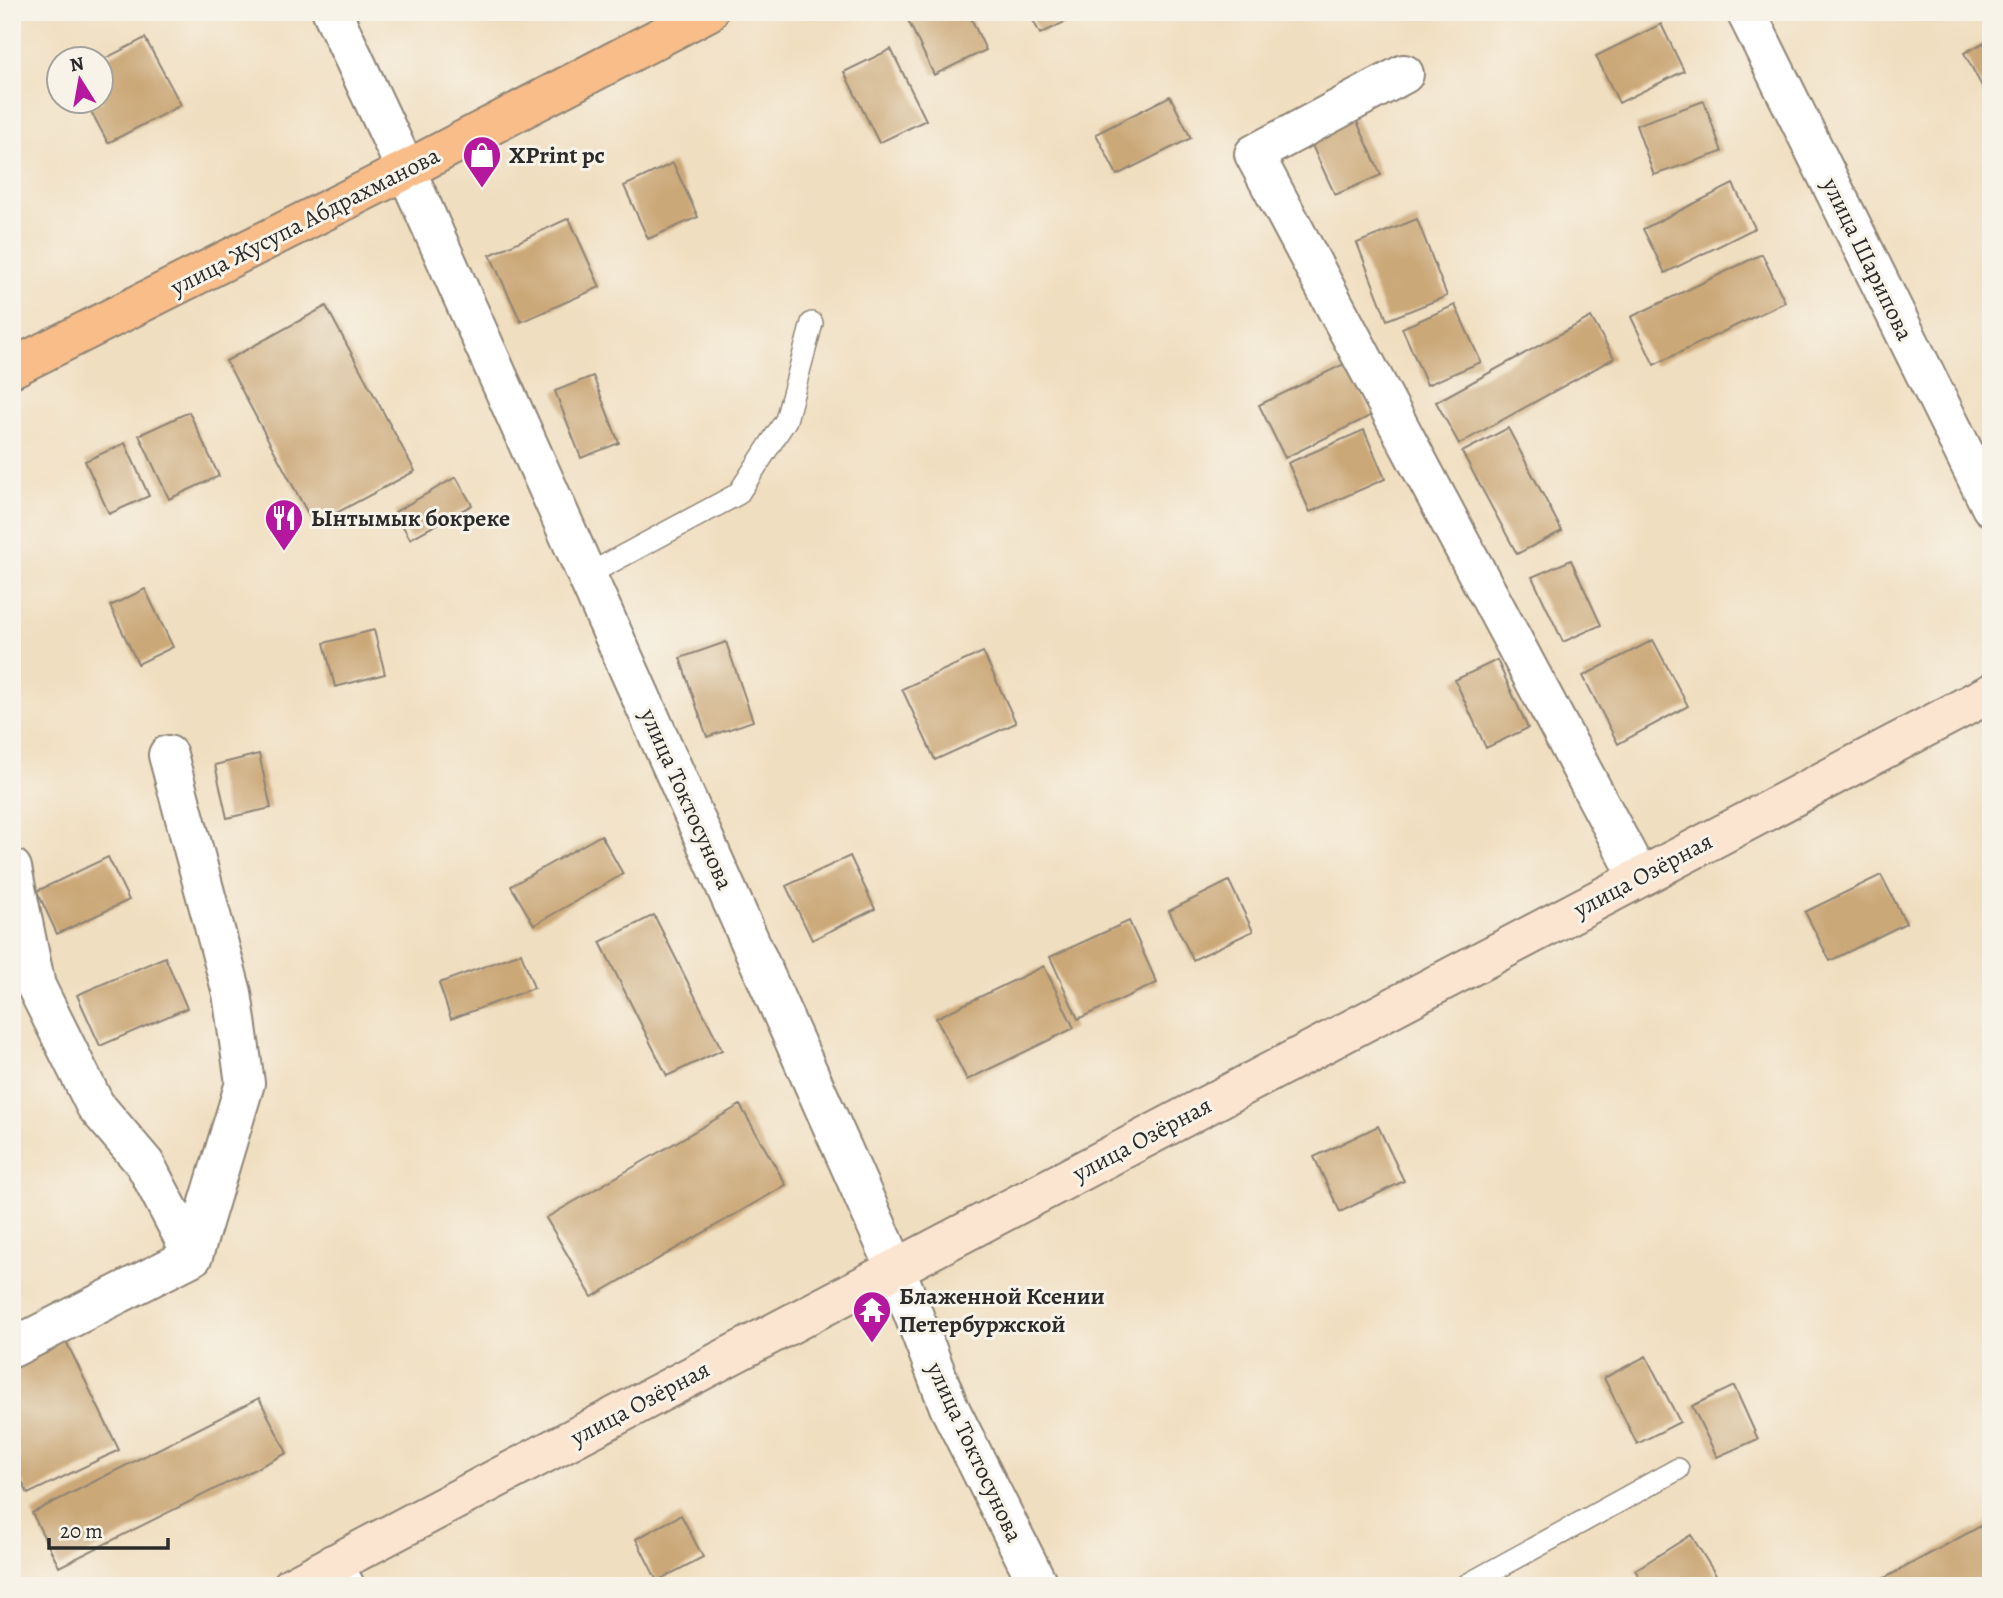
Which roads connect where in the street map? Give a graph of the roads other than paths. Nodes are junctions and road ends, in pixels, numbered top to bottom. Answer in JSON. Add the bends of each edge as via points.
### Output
{"nodes":[{"id":1,"x":332,"y":12,"type":"edge"},
{"id":2,"x":708,"y":12,"type":"edge"},
{"id":3,"x":1746,"y":12,"type":"edge"},
{"id":4,"x":1404,"y":74,"type":"dead end"},
{"id":5,"x":406,"y":170,"type":"junction"},
{"id":6,"x":812,"y":323,"type":"dead end"},
{"id":7,"x":12,"y":368,"type":"edge"},
{"id":8,"x":1991,"y":507,"type":"edge"},
{"id":9,"x":587,"y":575,"type":"junction"},
{"id":10,"x":1991,"y":693,"type":"edge"},
{"id":11,"x":167,"y":755,"type":"dead end"},
{"id":12,"x":12,"y":868,"type":"edge"},
{"id":13,"x":1639,"y":877,"type":"junction"},
{"id":14,"x":193,"y":1256,"type":"junction"},
{"id":15,"x":895,"y":1269,"type":"junction"},
{"id":16,"x":12,"y":1348,"type":"edge"},
{"id":17,"x":1678,"y":1469,"type":"dead end"},
{"id":18,"x":339,"y":1575,"type":"edge"},
{"id":19,"x":292,"y":1586,"type":"edge"},
{"id":20,"x":1039,"y":1586,"type":"edge"},
{"id":21,"x":1465,"y":1586,"type":"edge"}],
"edges":[{"from":1,"to":5,"type":"street","name":"улица Токтосунова"},
{"from":2,"to":5,"type":"highway","name":"улица Жусупа Абдрахманова"},
{"from":3,"to":8,"type":"street","name":"улица Шарипова"},
{"from":4,"to":13,"type":"street","via":[[1254,154]]},
{"from":5,"to":7,"type":"highway","name":"улица Жусупа Абдрахманова"},
{"from":5,"to":9,"type":"street","name":"улица Токтосунова"},
{"from":6,"to":9,"type":"lane","via":[[786,420],[738,495]]},
{"from":9,"to":15,"type":"street","name":"улица Токтосунова"},
{"from":10,"to":13,"type":"street","name":"улица Озёрная"},
{"from":11,"to":14,"type":"street","via":[[232,993],[245,1083]]},
{"from":12,"to":14,"type":"street","via":[[36,986],[95,1105],[145,1164]]},
{"from":13,"to":15,"type":"street","name":"улица Озёрная"},
{"from":14,"to":16,"type":"street"},
{"from":15,"to":18,"type":"street","name":"улица Озёрная"},
{"from":15,"to":20,"type":"street","name":"улица Токтосунова","via":[[949,1407]]},
{"from":17,"to":21,"type":"lane"},
{"from":18,"to":19,"type":"street","name":"улица Озёрная"}]}
